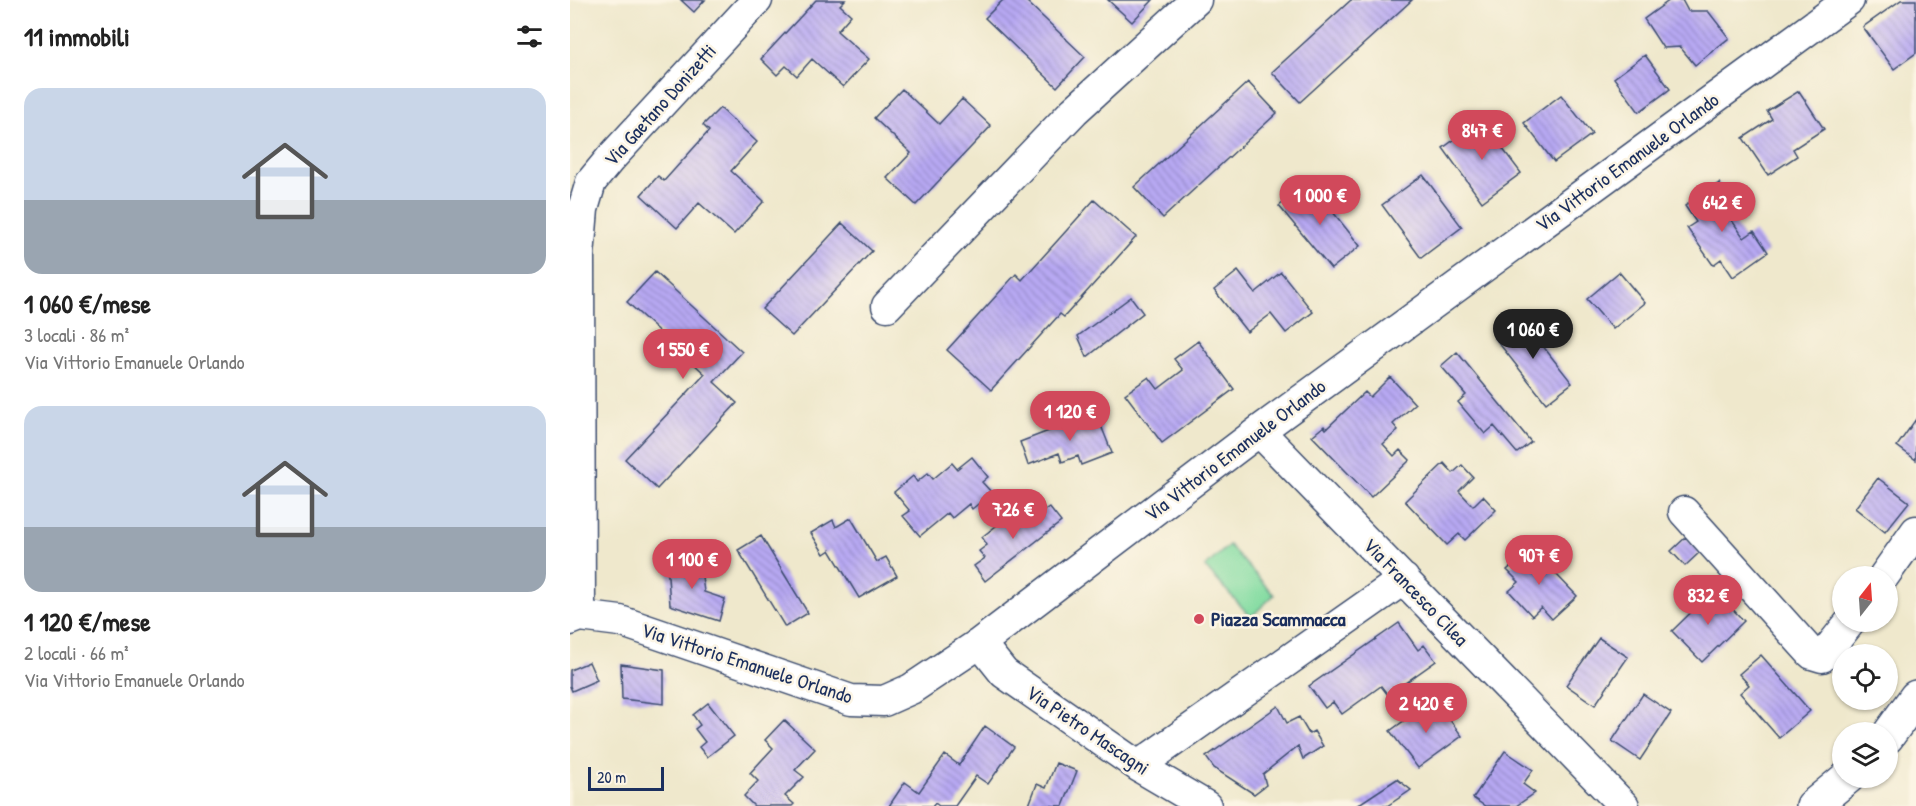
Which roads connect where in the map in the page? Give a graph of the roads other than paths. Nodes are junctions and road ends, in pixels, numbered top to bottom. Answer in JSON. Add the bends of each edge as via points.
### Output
{"nodes":[{"id":1,"x":757,"y":0,"type":"edge"},
{"id":2,"x":1196,"y":0,"type":"edge"},
{"id":3,"x":1849,"y":0,"type":"edge"},
{"id":4,"x":887,"y":306,"type":"dead end"},
{"id":5,"x":1259,"y":431,"type":"junction"},
{"id":6,"x":1684,"y":512,"type":"dead end"},
{"id":7,"x":1916,"y":531,"type":"edge"},
{"id":8,"x":1891,"y":566,"type":"edge"},
{"id":9,"x":1404,"y":579,"type":"junction"},
{"id":10,"x":575,"y":618,"type":"edge"},
{"id":11,"x":1842,"y":632,"type":"edge"},
{"id":12,"x":980,"y":643,"type":"junction"},
{"id":13,"x":1916,"y":697,"type":"edge"},
{"id":14,"x":1898,"y":722,"type":"edge"},
{"id":15,"x":1138,"y":766,"type":"junction"},
{"id":16,"x":1835,"y":788,"type":"edge"},
{"id":17,"x":1206,"y":806,"type":"edge"},
{"id":18,"x":1624,"y":806,"type":"edge"},
{"id":19,"x":1813,"y":806,"type":"edge"}],
"edges":[{"from":1,"to":10,"type":"street","name":"Via Gaetano Donizetti","via":[[610,159],[591,182],[583,209],[579,256]]},
{"from":2,"to":4,"type":"street","via":[[1074,111]]},
{"from":3,"to":5,"type":"street","name":"Via Vittorio Emanuele Orlando"},
{"from":5,"to":9,"type":"street","name":"Via Francesco Cilea"},
{"from":5,"to":12,"type":"street","name":"Via Vittorio Emanuele Orlando"},
{"from":6,"to":11,"type":"street","via":[[1812,654],[1822,657]]},
{"from":7,"to":8,"type":"street"},
{"from":9,"to":15,"type":"street"},
{"from":9,"to":18,"type":"street","name":"Via Francesco Cilea"},
{"from":10,"to":12,"type":"street","name":"Via Vittorio Emanuele Orlando","via":[[620,621],[851,700],[884,701],[910,689]]},
{"from":12,"to":15,"type":"street","name":"Via Pietro Mascagni","via":[[1004,673]]},
{"from":13,"to":14,"type":"main road"},
{"from":15,"to":17,"type":"street","name":"Via Pietro Mascagni"},
{"from":16,"to":19,"type":"main road"}]}
